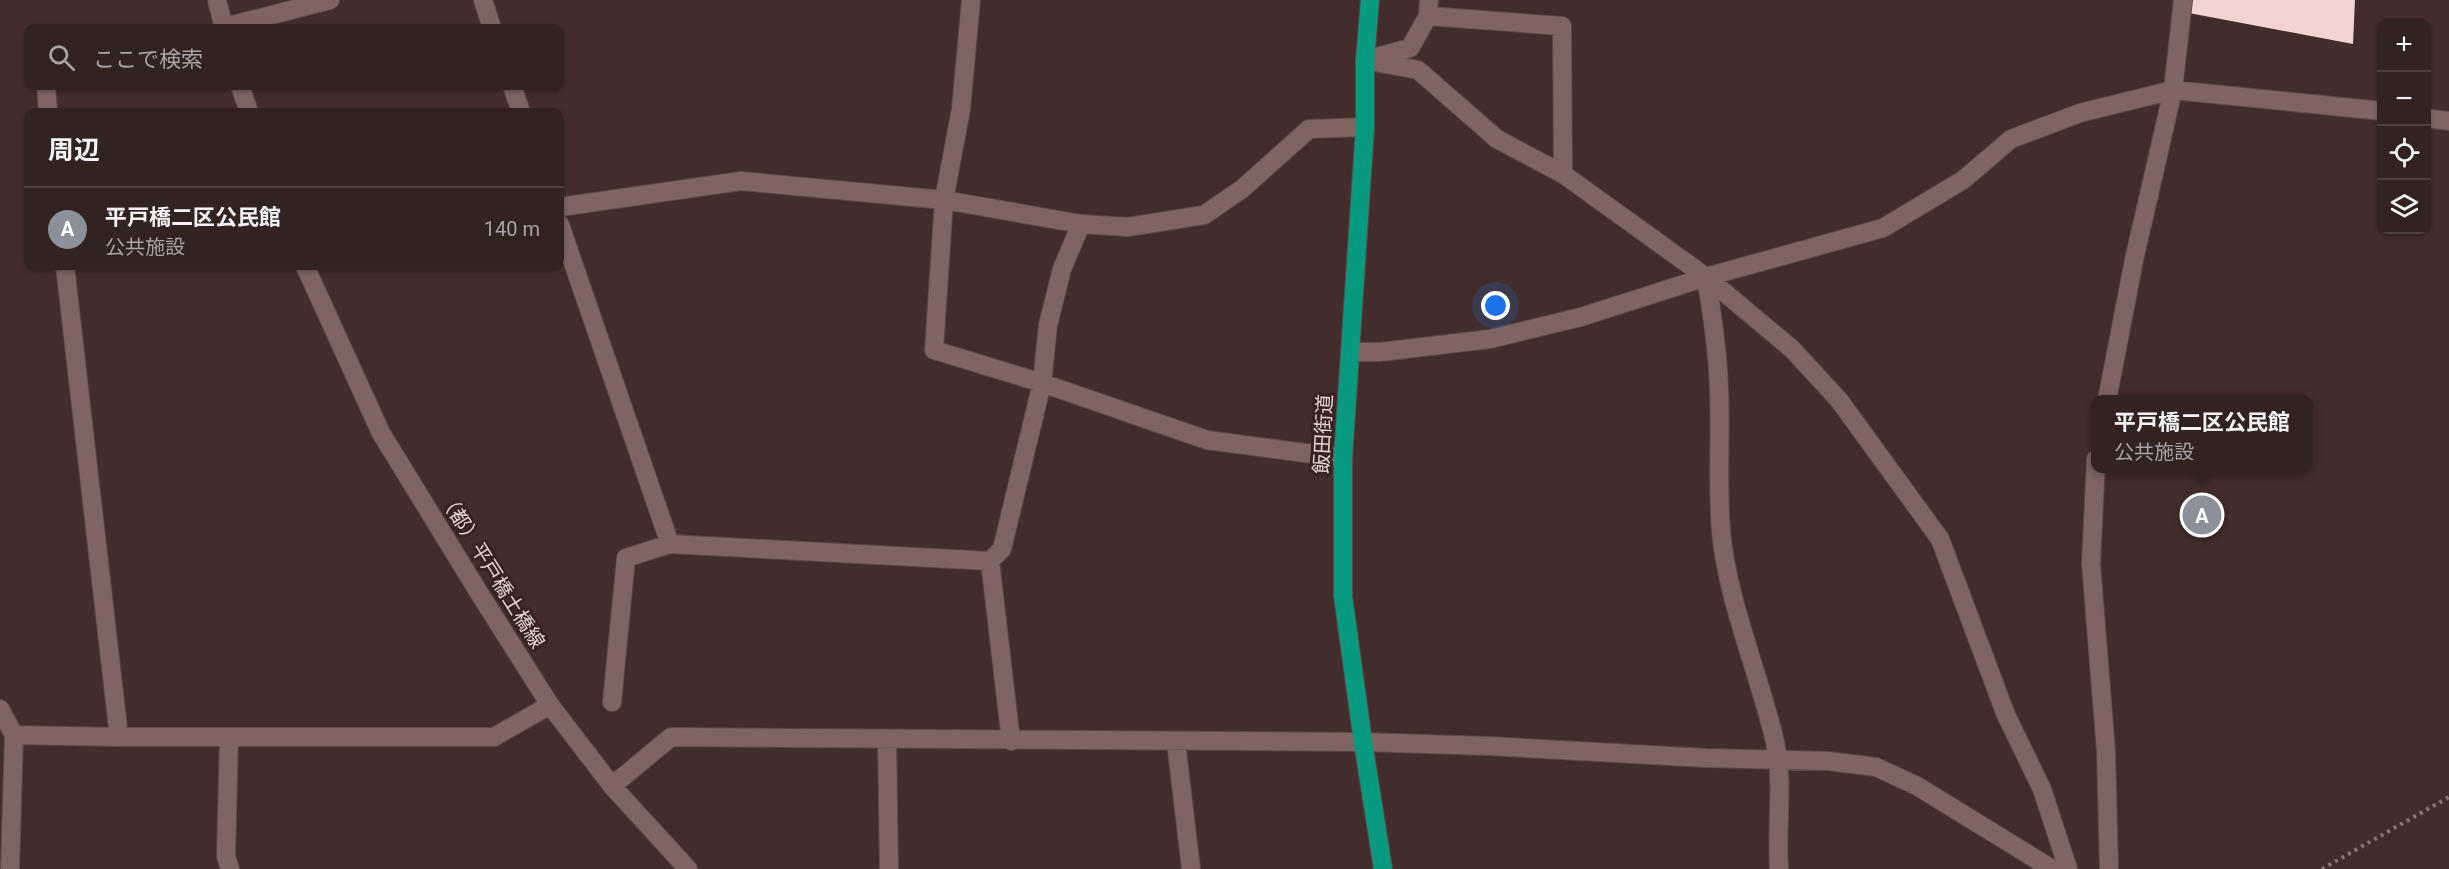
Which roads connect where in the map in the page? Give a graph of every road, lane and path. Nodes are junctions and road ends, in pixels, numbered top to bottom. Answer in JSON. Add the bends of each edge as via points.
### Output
{"nodes":[{"id":1,"x":217,"y":0,"type":"edge"},
{"id":2,"x":330,"y":0,"type":"edge"},
{"id":3,"x":483,"y":0,"type":"edge"},
{"id":4,"x":1370,"y":0,"type":"edge"},
{"id":5,"x":2183,"y":0,"type":"edge"},
{"id":6,"x":968,"y":1,"type":"edge"},
{"id":7,"x":1428,"y":8,"type":"edge"},
{"id":8,"x":222,"y":24,"type":"edge"},
{"id":9,"x":238,"y":24,"type":"edge"},
{"id":10,"x":491,"y":24,"type":"edge"},
{"id":11,"x":1365,"y":60,"type":"junction"},
{"id":12,"x":46,"y":90,"type":"edge"},
{"id":13,"x":241,"y":90,"type":"edge"},
{"id":14,"x":513,"y":90,"type":"edge"},
{"id":15,"x":2173,"y":90,"type":"junction"},
{"id":16,"x":48,"y":108,"type":"edge"},
{"id":17,"x":248,"y":108,"type":"edge"},
{"id":18,"x":520,"y":108,"type":"edge"},
{"id":19,"x":2377,"y":110,"type":"edge"},
{"id":20,"x":2431,"y":118,"type":"edge"},
{"id":21,"x":2449,"y":120,"type":"edge"},
{"id":22,"x":1365,"y":127,"type":"junction"},
{"id":23,"x":1563,"y":174,"type":"junction"},
{"id":24,"x":944,"y":200,"type":"junction"},
{"id":25,"x":564,"y":206,"type":"edge"},
{"id":26,"x":1081,"y":224,"type":"junction"},
{"id":27,"x":564,"y":237,"type":"edge"},
{"id":28,"x":65,"y":270,"type":"edge"},
{"id":29,"x":307,"y":270,"type":"edge"},
{"id":30,"x":1706,"y":277,"type":"junction"},
{"id":31,"x":1350,"y":352,"type":"junction"},
{"id":32,"x":1042,"y":383,"type":"junction"},
{"id":33,"x":2108,"y":395,"type":"edge"},
{"id":34,"x":1343,"y":458,"type":"junction"},
{"id":35,"x":2095,"y":473,"type":"edge"},
{"id":36,"x":670,"y":544,"type":"junction"},
{"id":37,"x":990,"y":561,"type":"junction"},
{"id":38,"x":612,"y":702,"type":"dead end"},
{"id":39,"x":550,"y":705,"type":"junction"},
{"id":40,"x":0,"y":709,"type":"edge"},
{"id":41,"x":14,"y":735,"type":"junction"},
{"id":42,"x":119,"y":737,"type":"junction"},
{"id":43,"x":229,"y":737,"type":"junction"},
{"id":44,"x":887,"y":740,"type":"junction"},
{"id":45,"x":1011,"y":741,"type":"junction"},
{"id":46,"x":1176,"y":742,"type":"junction"},
{"id":47,"x":1363,"y":742,"type":"junction"},
{"id":48,"x":1778,"y":760,"type":"junction"},
{"id":49,"x":612,"y":786,"type":"junction"},
{"id":50,"x":2449,"y":797,"type":"edge"},
{"id":51,"x":10,"y":869,"type":"edge"},
{"id":52,"x":230,"y":869,"type":"edge"},
{"id":53,"x":687,"y":869,"type":"edge"},
{"id":54,"x":889,"y":869,"type":"edge"},
{"id":55,"x":1191,"y":869,"type":"edge"},
{"id":56,"x":1383,"y":869,"type":"edge"},
{"id":57,"x":1779,"y":869,"type":"edge"},
{"id":58,"x":2052,"y":869,"type":"edge"},
{"id":59,"x":2068,"y":869,"type":"edge"},
{"id":60,"x":2109,"y":869,"type":"edge"},
{"id":61,"x":2322,"y":869,"type":"edge"}],
"edges":[{"from":1,"to":8,"type":"street"},
{"from":2,"to":9,"type":"street"},
{"from":3,"to":10,"type":"street"},
{"from":4,"to":11,"type":"highway","name":"飯田街道"},
{"from":5,"to":15,"type":"street"},
{"from":6,"to":24,"type":"street","via":[[962,109]]},
{"from":7,"to":11,"type":"street","via":[[1410,48]]},
{"from":7,"to":23,"type":"street","via":[[1562,26]]},
{"from":11,"to":22,"type":"highway","name":"飯田街道"},
{"from":11,"to":23,"type":"street","via":[[1418,70],[1497,138]]},
{"from":12,"to":16,"type":"street"},
{"from":13,"to":17,"type":"street"},
{"from":14,"to":18,"type":"street"},
{"from":15,"to":19,"type":"street"},
{"from":15,"to":30,"type":"street","via":[[2080,113],[2012,139],[1963,180],[1883,228]]},
{"from":15,"to":33,"type":"street"},
{"from":20,"to":21,"type":"street"},
{"from":22,"to":26,"type":"street","via":[[1309,129],[1242,189],[1204,214],[1128,227]]},
{"from":22,"to":31,"type":"highway","name":"飯田街道"},
{"from":23,"to":30,"type":"street"},
{"from":24,"to":25,"type":"street","via":[[741,181]]},
{"from":24,"to":26,"type":"street"},
{"from":24,"to":32,"type":"street","via":[[934,350]]},
{"from":26,"to":32,"type":"street","via":[[1062,269],[1048,325]]},
{"from":27,"to":36,"type":"street"},
{"from":28,"to":42,"type":"street"},
{"from":29,"to":39,"type":"street","name":"（都）平戸橋土橋線","via":[[381,433]]},
{"from":30,"to":31,"type":"street","via":[[1581,317],[1490,339]]},
{"from":30,"to":48,"type":"street","via":[[1719,388],[1721,532],[1732,589]]},
{"from":30,"to":59,"type":"street","via":[[1792,349],[1839,400],[1940,539],[2006,715],[2042,789]]},
{"from":31,"to":34,"type":"highway","name":"飯田街道"},
{"from":32,"to":34,"type":"street","via":[[1207,440]]},
{"from":32,"to":37,"type":"street","via":[[1002,549]]},
{"from":34,"to":47,"type":"highway","name":"飯田街道","via":[[1343,596]]},
{"from":35,"to":60,"type":"street","via":[[2091,564],[2106,752]]},
{"from":36,"to":37,"type":"street"},
{"from":36,"to":38,"type":"street","via":[[626,558]]},
{"from":37,"to":45,"type":"street"},
{"from":39,"to":43,"type":"street","via":[[494,737]]},
{"from":39,"to":49,"type":"street","name":"（都）平戸橋土橋線"},
{"from":40,"to":41,"type":"street"},
{"from":41,"to":42,"type":"street"},
{"from":41,"to":51,"type":"street"},
{"from":42,"to":43,"type":"street"},
{"from":43,"to":52,"type":"street","via":[[226,856]]},
{"from":44,"to":45,"type":"street"},
{"from":44,"to":49,"type":"street","via":[[671,737]]},
{"from":44,"to":54,"type":"street"},
{"from":45,"to":46,"type":"street"},
{"from":46,"to":47,"type":"street"},
{"from":46,"to":55,"type":"street"},
{"from":47,"to":48,"type":"street"},
{"from":47,"to":56,"type":"highway","name":"飯田街道"},
{"from":48,"to":57,"type":"street"},
{"from":48,"to":58,"type":"street","via":[[1876,767],[1917,786]]},
{"from":49,"to":53,"type":"street","name":"（都）平戸橋土橋線"},
{"from":50,"to":61,"type":"path"}]}
